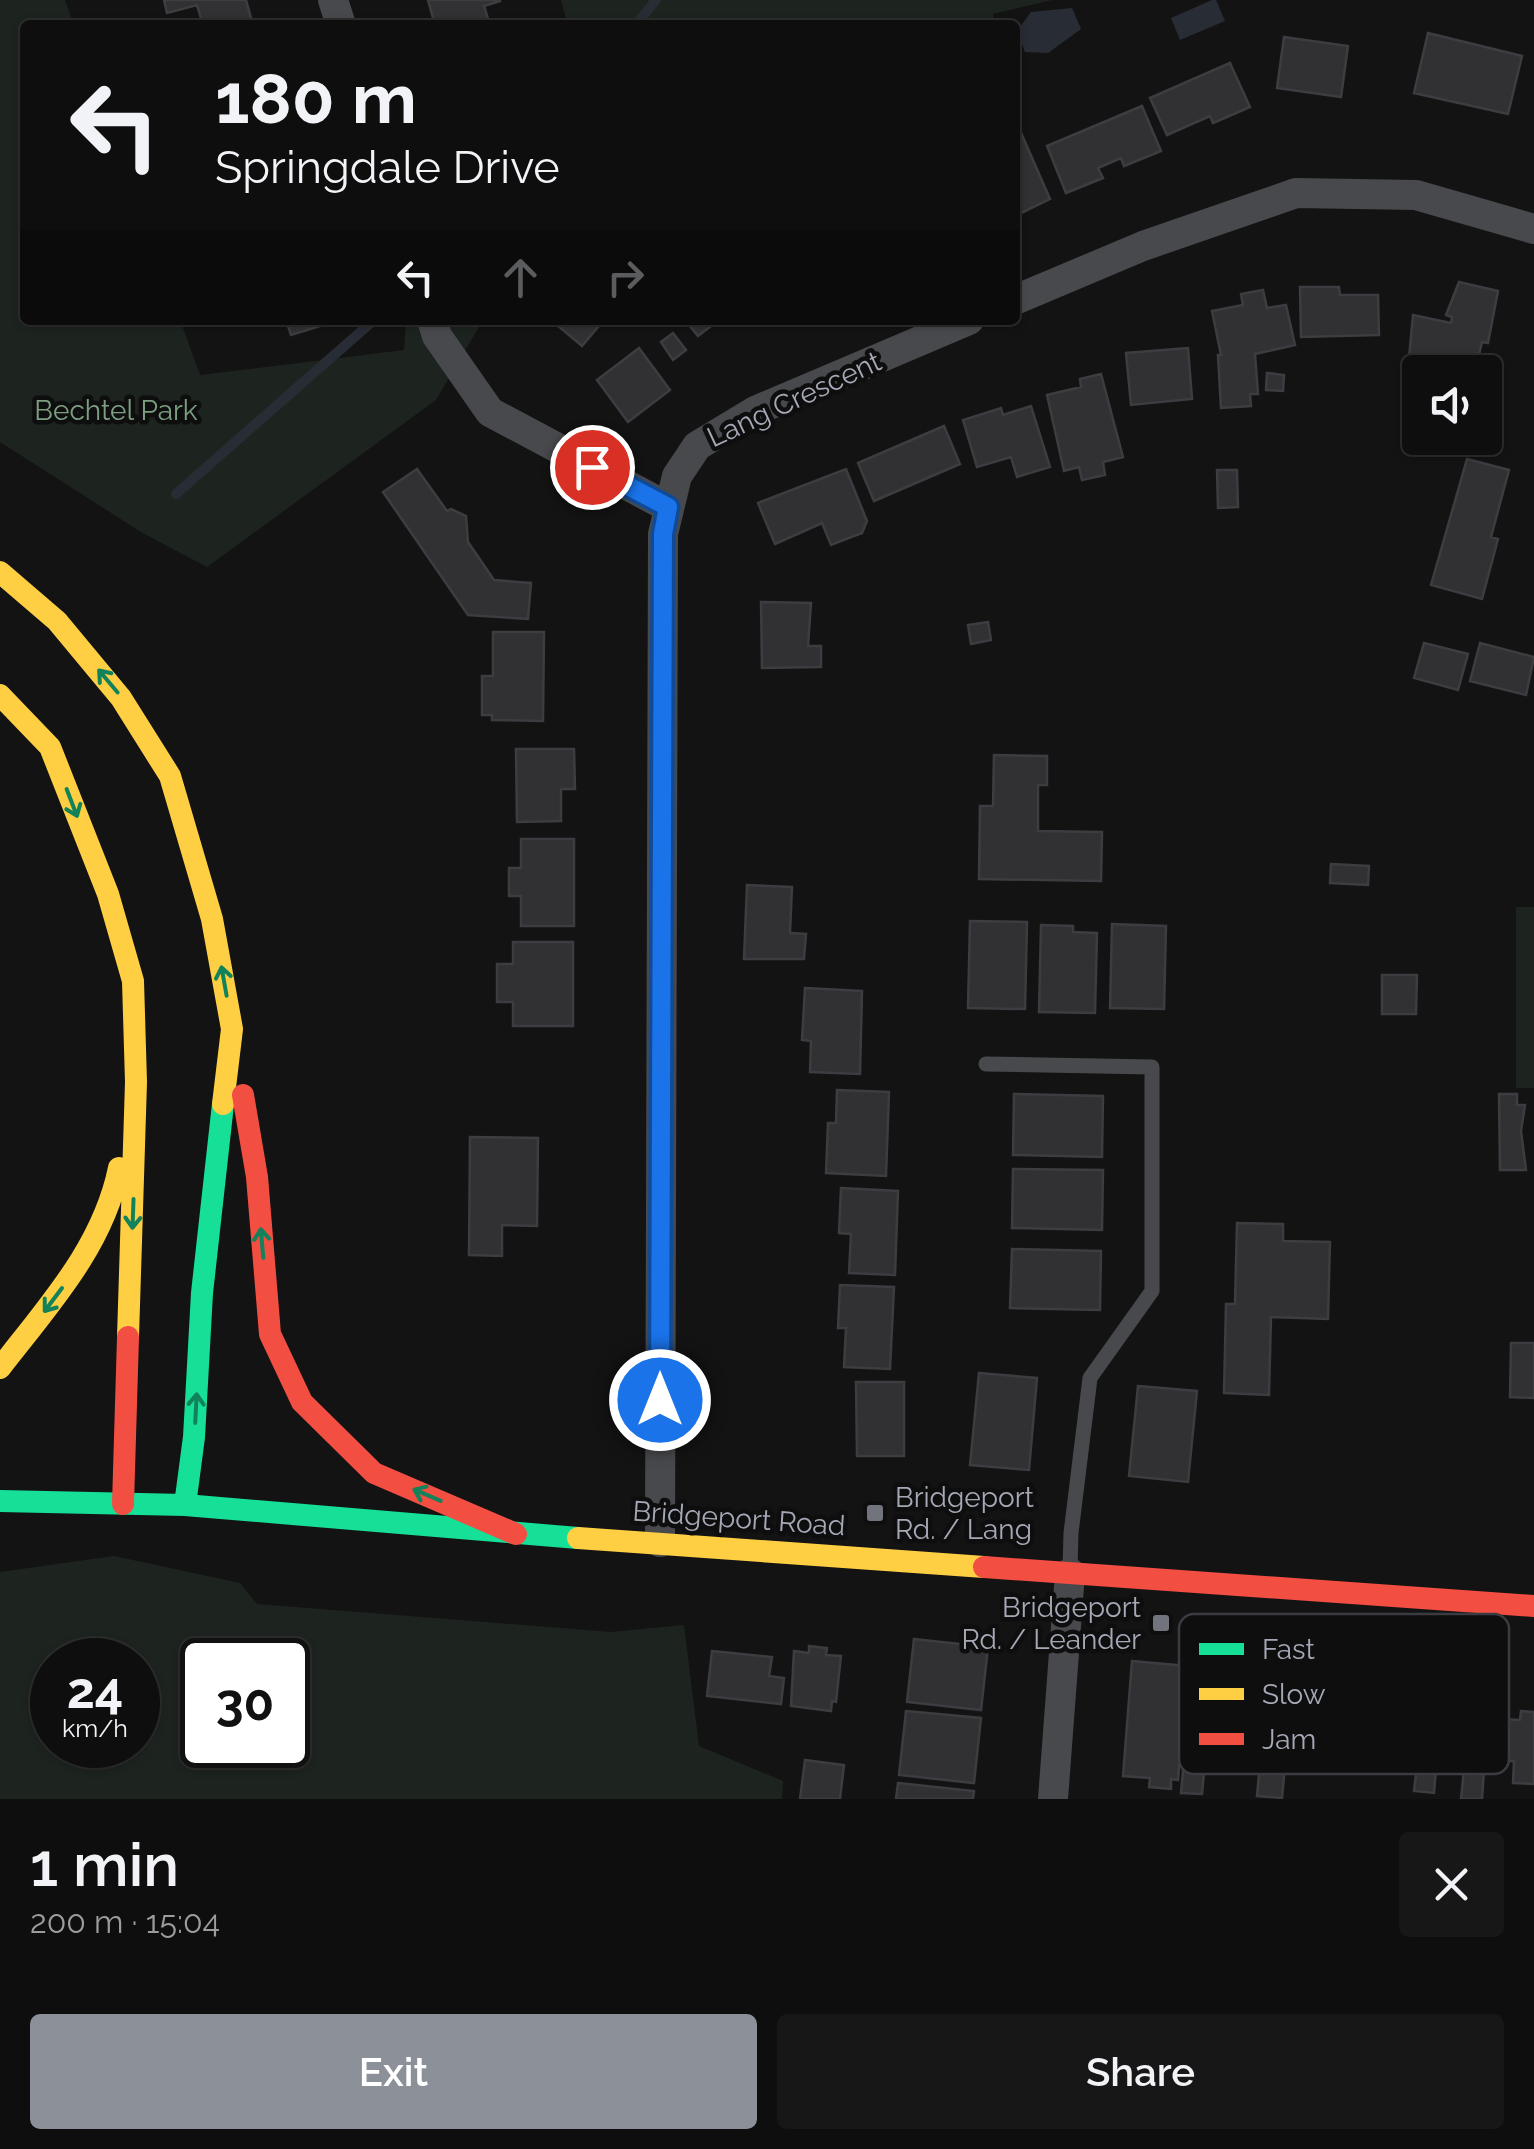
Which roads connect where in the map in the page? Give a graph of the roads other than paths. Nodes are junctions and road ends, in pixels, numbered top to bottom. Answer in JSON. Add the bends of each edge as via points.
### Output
{"nodes":[{"id":1,"x":1534,"y":229,"type":"edge"},
{"id":2,"x":1020,"y":298,"type":"edge"},
{"id":3,"x":434,"y":325,"type":"edge"},
{"id":4,"x":957,"y":325,"type":"edge"},
{"id":5,"x":668,"y":507,"type":"junction"},
{"id":6,"x":0,"y":572,"type":"edge"},
{"id":7,"x":0,"y":695,"type":"edge"},
{"id":8,"x":232,"y":1028,"type":"junction"},
{"id":9,"x":986,"y":1064,"type":"dead end"},
{"id":10,"x":136,"y":1082,"type":"junction"},
{"id":11,"x":0,"y":1368,"type":"edge"},
{"id":12,"x":0,"y":1501,"type":"edge"},
{"id":13,"x":122,"y":1504,"type":"junction"},
{"id":14,"x":185,"y":1505,"type":"junction"},
{"id":15,"x":516,"y":1534,"type":"junction"},
{"id":16,"x":660,"y":1542,"type":"junction"},
{"id":17,"x":1070,"y":1573,"type":"junction"},
{"id":18,"x":1534,"y":1606,"type":"edge"},
{"id":19,"x":1053,"y":1799,"type":"edge"}],
"edges":[{"from":1,"to":2,"type":"street","via":[[1416,195],[1296,192]]},
{"from":3,"to":5,"type":"street","via":[[490,412]]},
{"from":4,"to":5,"type":"street","name":"Lang Crescent","via":[[755,412],[697,446],[677,476]]},
{"from":5,"to":16,"type":"street","name":"Lang Crescent"},
{"from":8,"to":6,"type":"main road","one_way":true,"via":[[212,919],[170,776],[122,698],[57,620]]},
{"from":7,"to":10,"type":"main road","one_way":true,"via":[[50,746],[108,894],[133,981]]},
{"from":14,"to":8,"type":"main road","one_way":true},
{"from":15,"to":8,"type":"main road","one_way":true,"via":[[374,1473],[302,1402],[270,1334],[256,1177]]},
{"from":9,"to":17,"type":"lane","via":[[1152,1067],[1152,1291],[1090,1378]]},
{"from":10,"to":11,"type":"main road","one_way":true,"via":[[112,1202],[82,1262]]},
{"from":10,"to":13,"type":"main road","one_way":true},
{"from":12,"to":13,"type":"main road","name":"Bridgeport Road"},
{"from":13,"to":14,"type":"main road","name":"Bridgeport Road"},
{"from":14,"to":15,"type":"main road","name":"Bridgeport Road"},
{"from":15,"to":16,"type":"main road","name":"Bridgeport Road"},
{"from":16,"to":17,"type":"main road","name":"Bridgeport Road"},
{"from":17,"to":18,"type":"main road","name":"Bridgeport Road"},
{"from":17,"to":19,"type":"street"}]}
